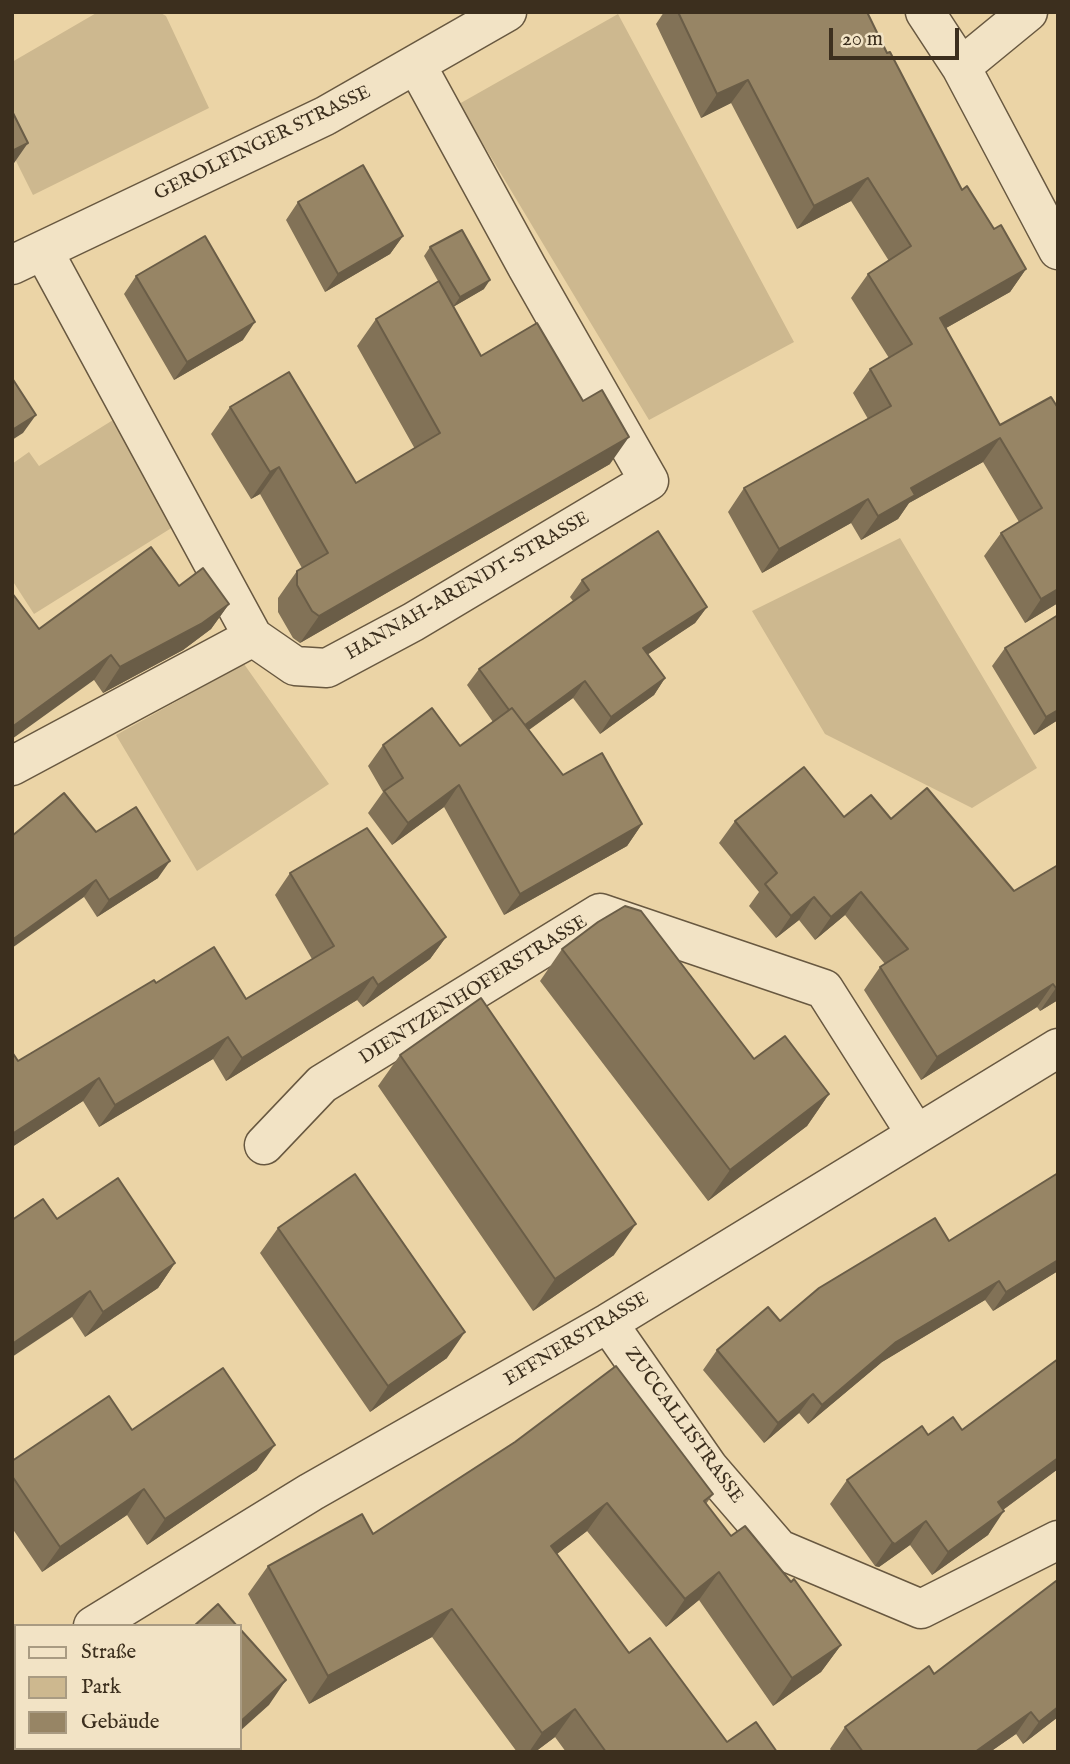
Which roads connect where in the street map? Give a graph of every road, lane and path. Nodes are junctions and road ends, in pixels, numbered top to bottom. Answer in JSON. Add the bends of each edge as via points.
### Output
{"nodes":[{"id":1,"x":507,"y":12,"type":"edge"},
{"id":2,"x":925,"y":12,"type":"edge"},
{"id":3,"x":1028,"y":12,"type":"edge"},
{"id":4,"x":417,"y":66,"type":"junction"},
{"id":5,"x":961,"y":67,"type":"junction"},
{"id":6,"x":1058,"y":250,"type":"edge"},
{"id":7,"x":28,"y":258,"type":"edge"},
{"id":8,"x":253,"y":637,"type":"junction"},
{"id":9,"x":12,"y":766,"type":"edge"},
{"id":10,"x":1058,"y":1048,"type":"edge"},
{"id":11,"x":916,"y":1134,"type":"junction"},
{"id":12,"x":264,"y":1145,"type":"dead end"},
{"id":13,"x":608,"y":1323,"type":"junction"},
{"id":14,"x":1058,"y":1540,"type":"edge"},
{"id":15,"x":96,"y":1624,"type":"edge"}],
"edges":[{"from":1,"to":4,"type":"street","name":"GEROLFINGER STRASSE"},
{"from":2,"to":5,"type":"street"},
{"from":3,"to":5,"type":"street"},
{"from":4,"to":7,"type":"street","name":"GEROLFINGER STRASSE","via":[[325,116]]},
{"from":4,"to":8,"type":"street","name":"HANNAH-ARENDT-STRASSE","via":[[649,481],[414,622],[327,668],[295,666]]},
{"from":5,"to":6,"type":"street"},
{"from":7,"to":8,"type":"street","name":"HANNAH-ARENDT-STRASSE"},
{"from":8,"to":9,"type":"street"},
{"from":10,"to":11,"type":"street","name":"EFFNERSTRASSE"},
{"from":11,"to":12,"type":"street","name":"DIENTZENHOFERSTRASSE","via":[[824,989],[600,913],[322,1084]]},
{"from":11,"to":13,"type":"street","name":"EFFNERSTRASSE"},
{"from":13,"to":14,"type":"street","name":"ZUCCALLISTRASSE","via":[[709,1468],[779,1549],[921,1609]]},
{"from":13,"to":15,"type":"street","name":"EFFNERSTRASSE","via":[[311,1492]]}]}
